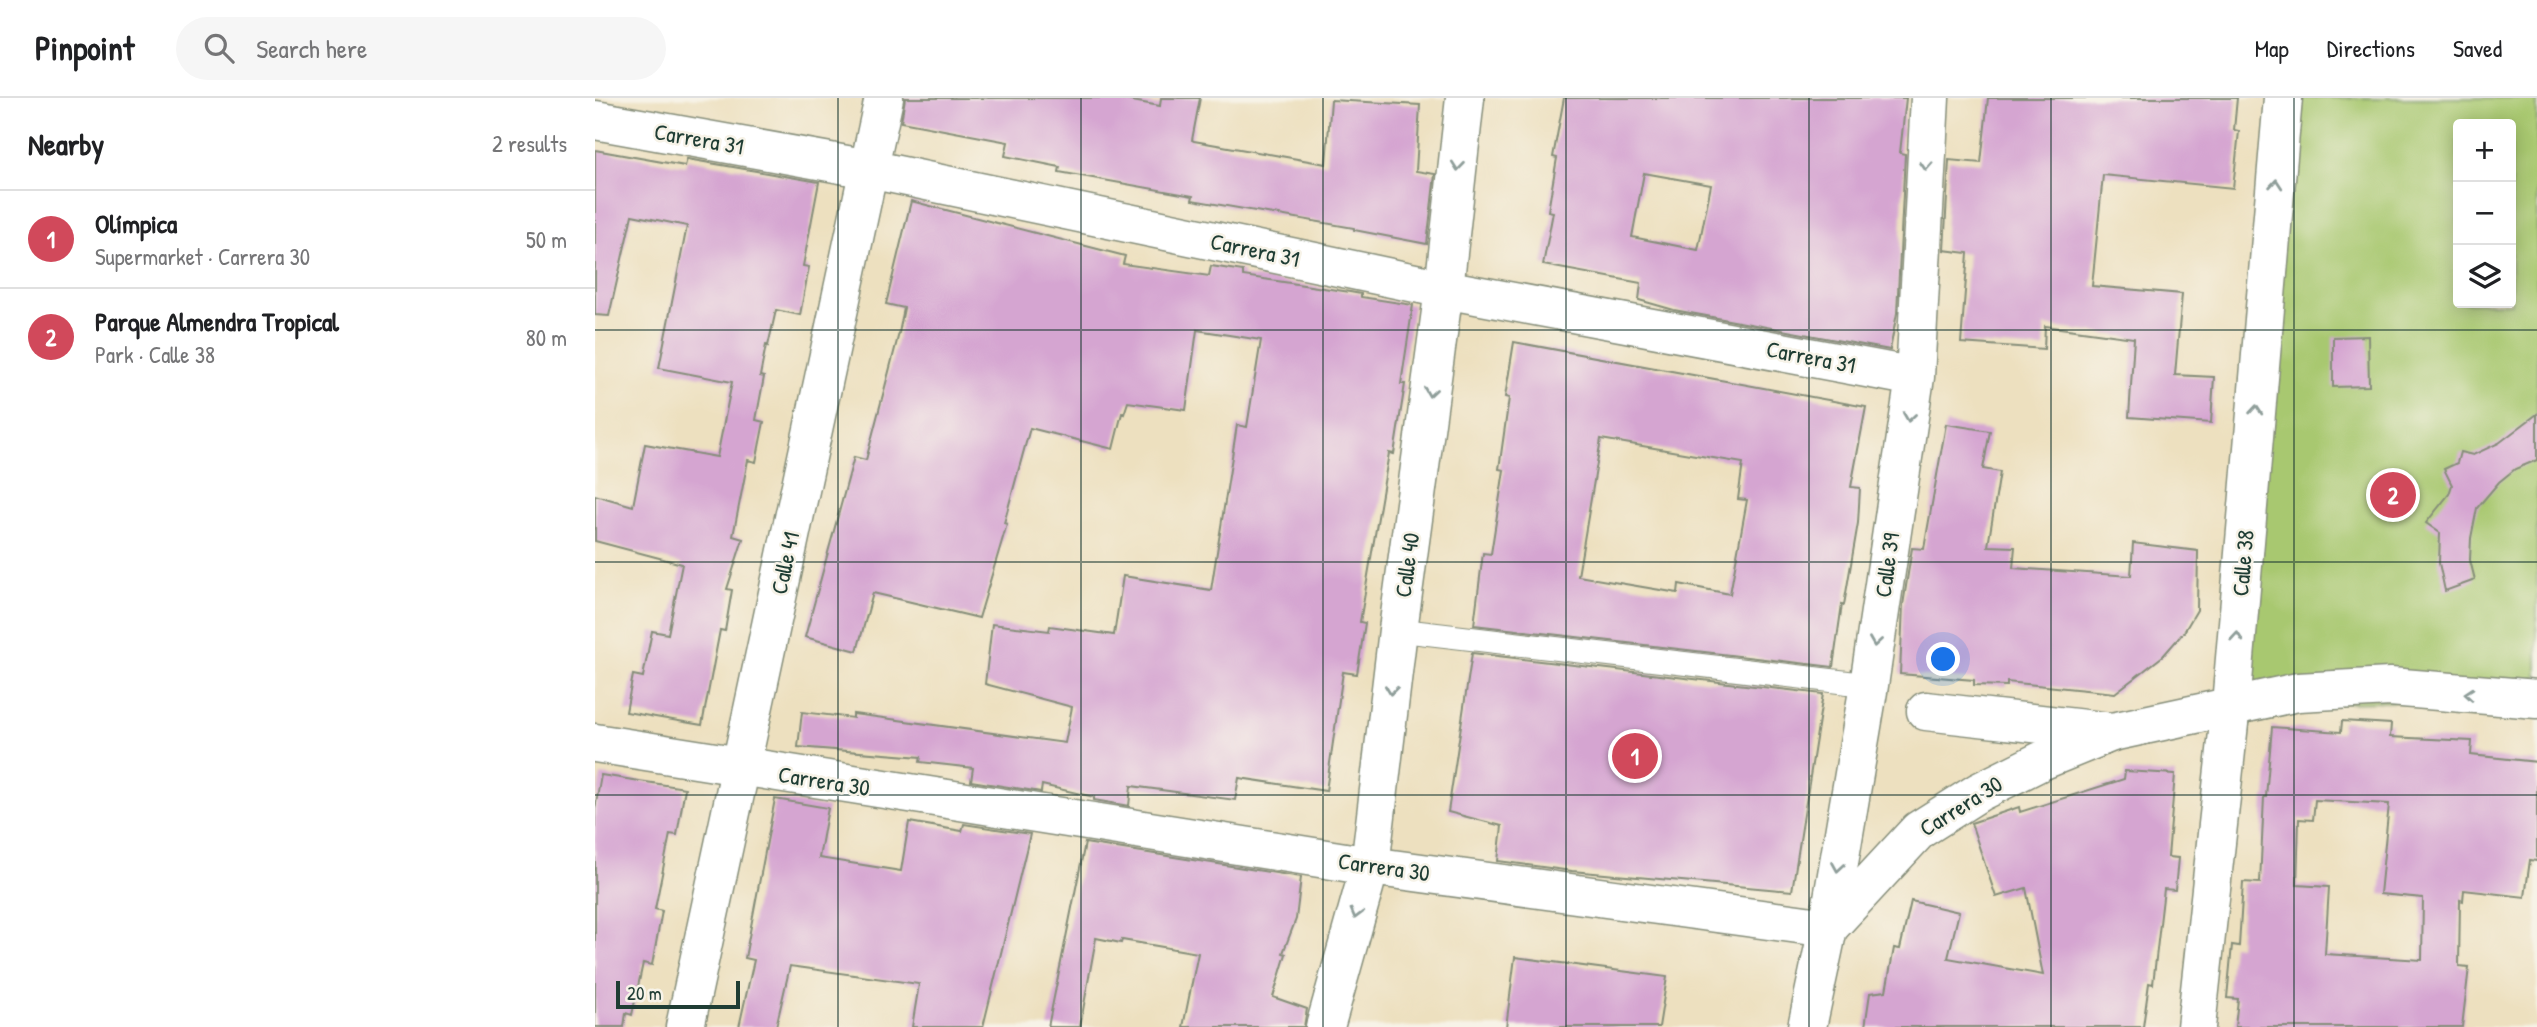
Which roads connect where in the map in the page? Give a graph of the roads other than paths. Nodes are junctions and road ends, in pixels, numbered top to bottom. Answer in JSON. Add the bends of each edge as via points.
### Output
{"nodes":[{"id":1,"x":884,"y":98,"type":"edge"},
{"id":2,"x":1465,"y":98,"type":"edge"},
{"id":3,"x":1930,"y":98,"type":"edge"},
{"id":4,"x":2283,"y":98,"type":"edge"},
{"id":5,"x":595,"y":120,"type":"edge"},
{"id":6,"x":869,"y":169,"type":"junction"},
{"id":7,"x":1444,"y":289,"type":"junction"},
{"id":8,"x":1915,"y":377,"type":"junction"},
{"id":9,"x":1398,"y":631,"type":"junction"},
{"id":10,"x":1869,"y":685,"type":"junction"},
{"id":11,"x":2537,"y":699,"type":"edge"},
{"id":12,"x":2231,"y":705,"type":"junction"},
{"id":13,"x":1926,"y":710,"type":"dead end"},
{"id":14,"x":2112,"y":732,"type":"junction"},
{"id":15,"x":595,"y":743,"type":"edge"},
{"id":16,"x":742,"y":768,"type":"junction"},
{"id":17,"x":1370,"y":866,"type":"junction"},
{"id":18,"x":1828,"y":928,"type":"junction"},
{"id":19,"x":685,"y":1027,"type":"edge"},
{"id":20,"x":1325,"y":1027,"type":"edge"},
{"id":21,"x":1807,"y":1027,"type":"edge"},
{"id":22,"x":2196,"y":1027,"type":"edge"}],
"edges":[{"from":1,"to":6,"type":"street","name":"Calle 41"},
{"from":2,"to":7,"type":"street","name":"Calle 40","one_way":true},
{"from":3,"to":8,"type":"street","name":"Calle 39","one_way":true},
{"from":12,"to":4,"type":"street","name":"Calle 38","one_way":true},
{"from":5,"to":6,"type":"street","name":"Carrera 31"},
{"from":6,"to":7,"type":"street","name":"Carrera 31"},
{"from":6,"to":16,"type":"street","name":"Calle 41"},
{"from":7,"to":8,"type":"street","name":"Carrera 31"},
{"from":7,"to":9,"type":"street","name":"Calle 40","one_way":true},
{"from":8,"to":10,"type":"street","name":"Calle 39","one_way":true},
{"from":9,"to":10,"type":"lane"},
{"from":9,"to":17,"type":"street","name":"Calle 40","one_way":true},
{"from":10,"to":18,"type":"street","name":"Calle 39","one_way":true},
{"from":11,"to":12,"type":"street","name":"Carrera 30","one_way":true,"via":[[2391,687],[2298,692]]},
{"from":12,"to":14,"type":"street","name":"Carrera 30"},
{"from":12,"to":22,"type":"street","name":"Calle 38"},
{"from":13,"to":14,"type":"street","name":"Carrera 30"},
{"from":14,"to":18,"type":"street","name":"Carrera 30","via":[[1979,792],[1919,830]]},
{"from":15,"to":16,"type":"street","name":"Carrera 30"},
{"from":16,"to":17,"type":"street","name":"Carrera 30"},
{"from":16,"to":19,"type":"street","name":"Calle 41"},
{"from":17,"to":18,"type":"street","name":"Carrera 30"},
{"from":17,"to":20,"type":"street","name":"Calle 40","one_way":true},
{"from":18,"to":21,"type":"street","name":"Calle 39"}]}
